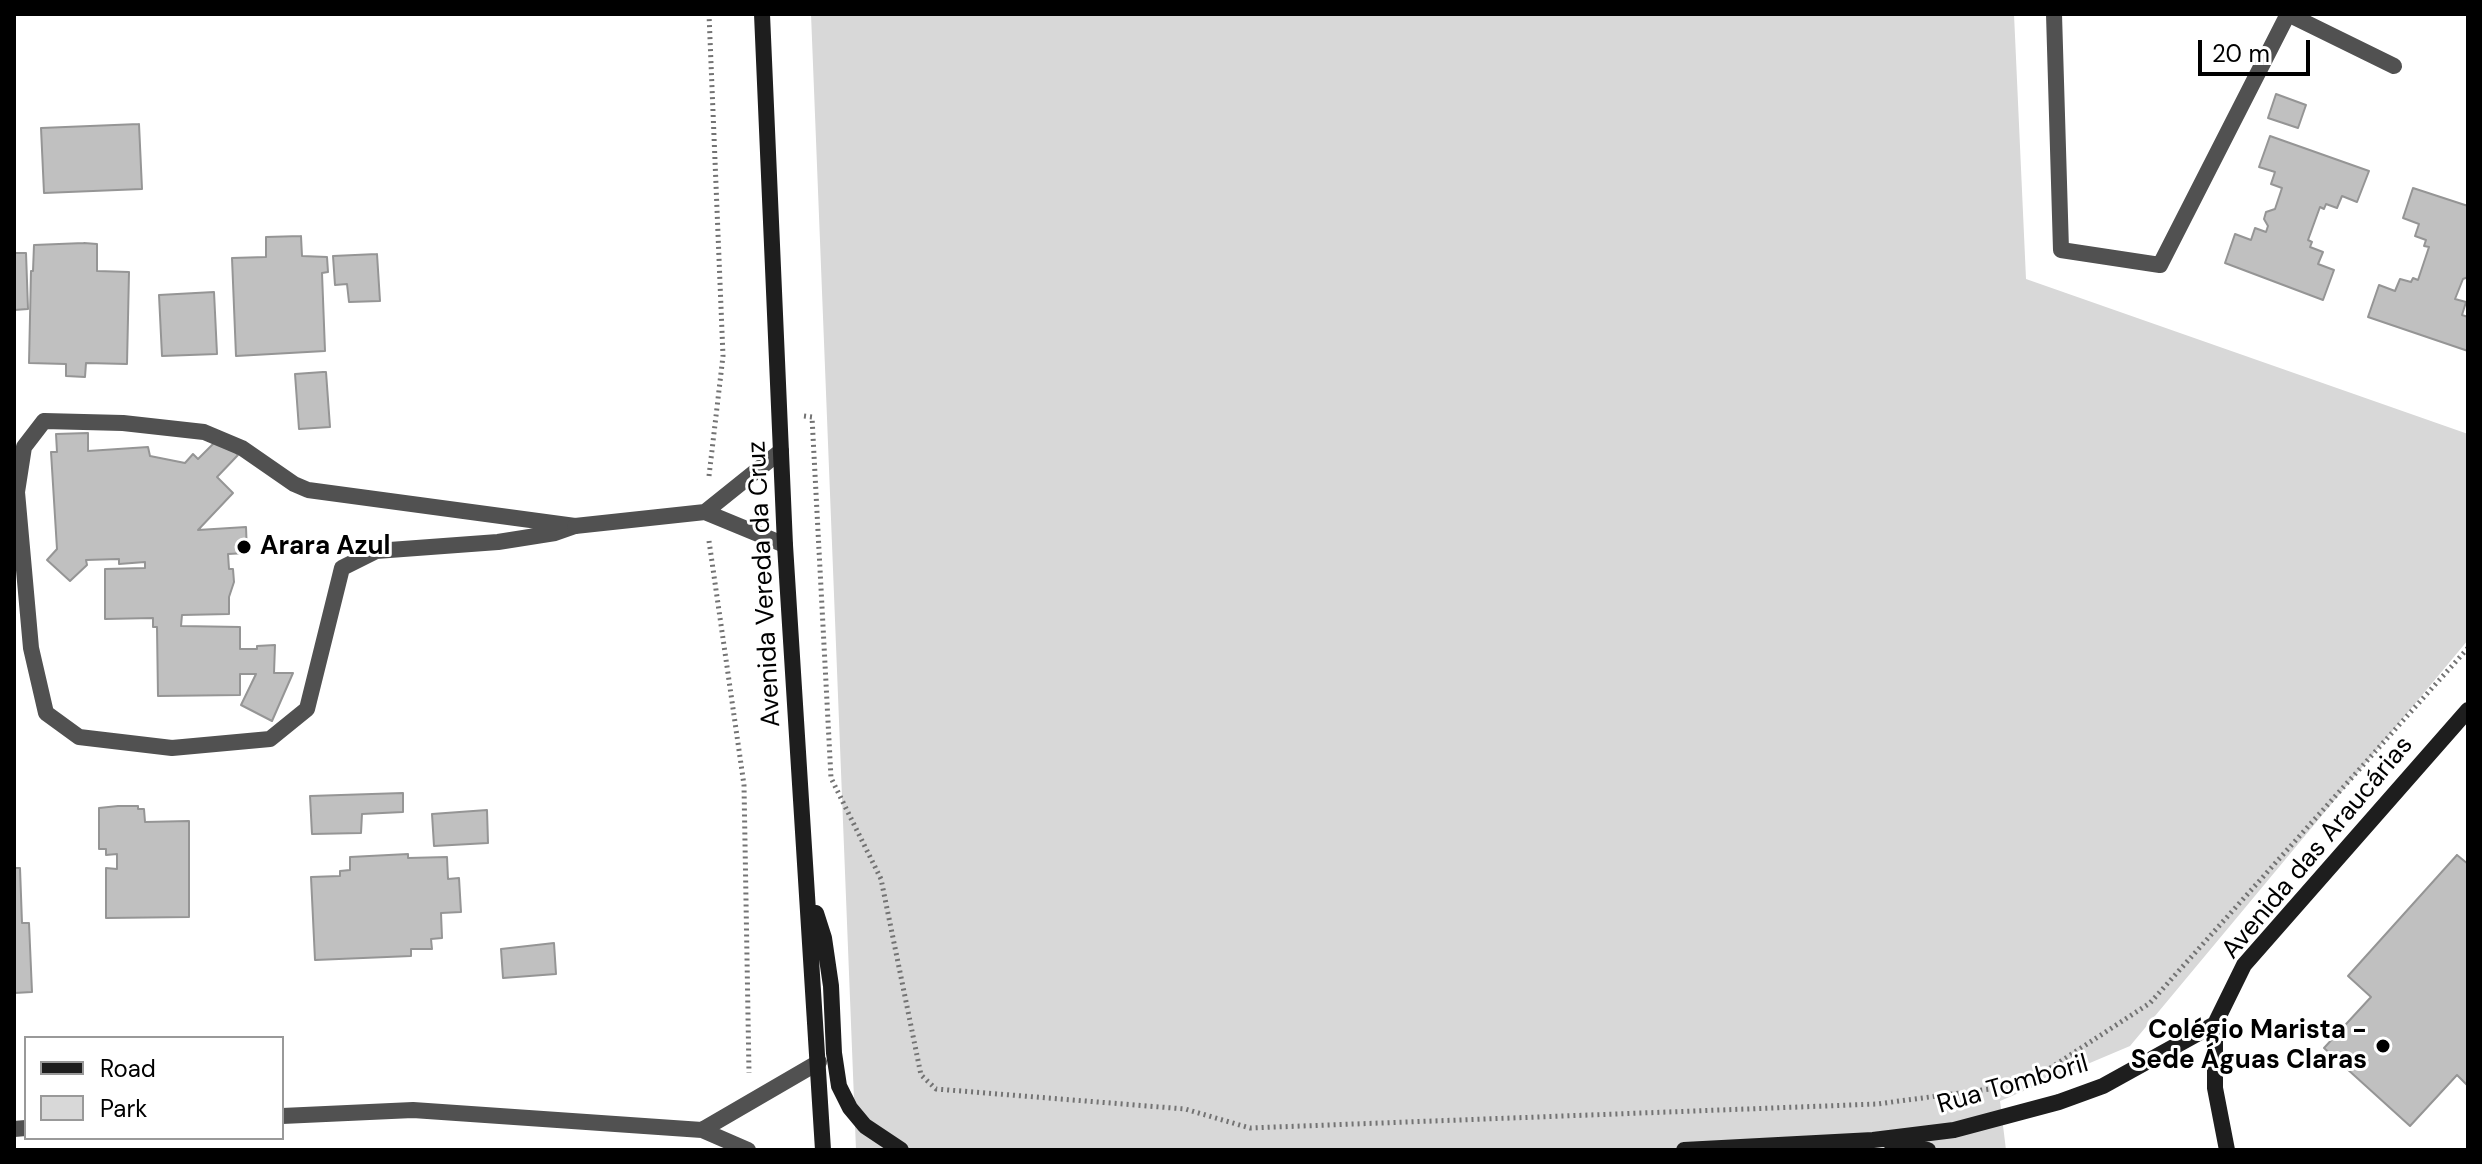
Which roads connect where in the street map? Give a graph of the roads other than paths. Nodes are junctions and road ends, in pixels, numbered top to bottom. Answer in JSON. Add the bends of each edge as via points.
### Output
{"nodes":[{"id":1,"x":762,"y":14,"type":"edge"},
{"id":2,"x":2054,"y":14,"type":"edge"},
{"id":3,"x":2288,"y":14,"type":"edge"},
{"id":4,"x":2394,"y":66,"type":"dead end"},
{"id":5,"x":781,"y":451,"type":"junction"},
{"id":6,"x":705,"y":512,"type":"junction"},
{"id":7,"x":575,"y":526,"type":"junction"},
{"id":8,"x":785,"y":545,"type":"junction"},
{"id":9,"x":2468,"y":710,"type":"edge"},
{"id":10,"x":807,"y":881,"type":"junction"},
{"id":11,"x":2215,"y":1024,"type":"junction"},
{"id":12,"x":819,"y":1062,"type":"junction"},
{"id":13,"x":284,"y":1116,"type":"edge"},
{"id":14,"x":702,"y":1130,"type":"junction"},
{"id":15,"x":1873,"y":1140,"type":"junction"},
{"id":16,"x":748,"y":1150,"type":"edge"},
{"id":17,"x":823,"y":1150,"type":"edge"},
{"id":18,"x":901,"y":1150,"type":"edge"},
{"id":19,"x":1684,"y":1150,"type":"edge"},
{"id":20,"x":1928,"y":1150,"type":"edge"},
{"id":21,"x":2227,"y":1150,"type":"edge"}],
"edges":[{"from":1,"to":5,"type":"street","name":"Avenida Vereda da Cruz"},
{"from":2,"to":3,"type":"street","via":[[2061,250],[2160,265]]},
{"from":3,"to":4,"type":"street"},
{"from":5,"to":6,"type":"street"},
{"from":5,"to":8,"type":"street","name":"Avenida Vereda da Cruz"},
{"from":6,"to":7,"type":"street"},
{"from":6,"to":8,"type":"street"},
{"from":7,"to":7,"type":"street","via":[[308,490],[242,448],[204,432],[44,421],[24,447],[17,492],[31,648],[46,713],[79,737],[172,748],[270,739],[307,709],[342,568],[376,551],[498,542]]},
{"from":8,"to":10,"type":"street","name":"Avenida Vereda da Cruz"},
{"from":9,"to":11,"type":"street","name":"Avenida das Araucárias","via":[[2244,965]]},
{"from":10,"to":12,"type":"street","name":"Avenida Vereda da Cruz"},
{"from":10,"to":18,"type":"street","via":[[824,938],[839,1086],[865,1126]]},
{"from":11,"to":15,"type":"street","name":"Rua Tomboril","via":[[2103,1086],[2059,1102],[1954,1130]]},
{"from":11,"to":21,"type":"street","via":[[2215,1088]]},
{"from":12,"to":14,"type":"street"},
{"from":12,"to":17,"type":"street","name":"Avenida Vereda da Cruz"},
{"from":13,"to":14,"type":"street","via":[[413,1110]]},
{"from":14,"to":16,"type":"street"},
{"from":15,"to":19,"type":"street","name":"Rua Tomboril"},
{"from":15,"to":20,"type":"street","name":"Rua Tomboril"}]}
